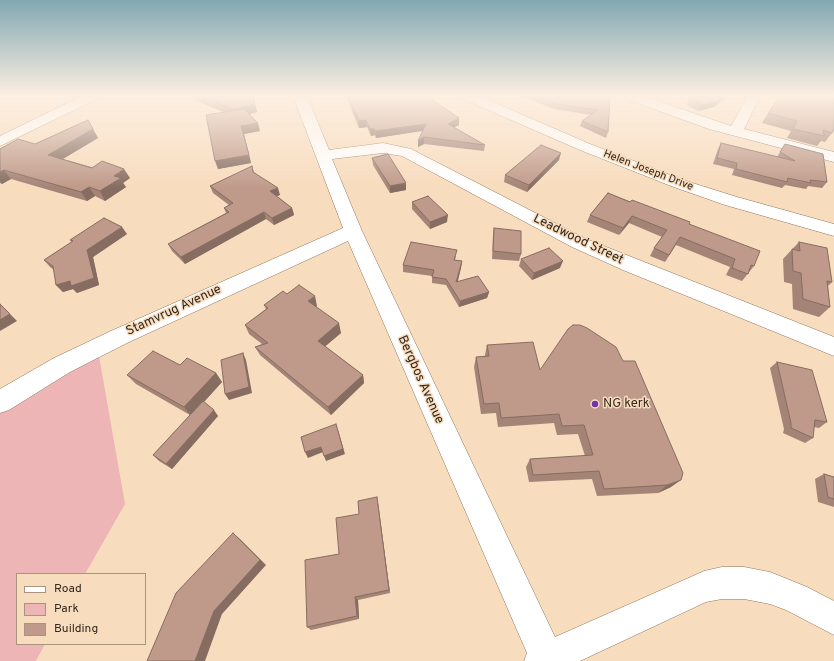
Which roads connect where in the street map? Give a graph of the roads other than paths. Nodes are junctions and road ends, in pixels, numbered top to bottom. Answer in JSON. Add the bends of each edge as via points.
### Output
{"nodes":[{"id":1,"x":30,"y":127,"type":"edge"},
{"id":2,"x":312,"y":127,"type":"edge"},
{"id":3,"x":539,"y":127,"type":"edge"},
{"id":4,"x":717,"y":127,"type":"edge"},
{"id":5,"x":738,"y":127,"type":"edge"},
{"id":6,"x":735,"y":132,"type":"junction"},
{"id":7,"x":0,"y":142,"type":"edge"},
{"id":8,"x":323,"y":155,"type":"junction"},
{"id":9,"x":834,"y":157,"type":"edge"},
{"id":10,"x":834,"y":230,"type":"edge"},
{"id":11,"x":353,"y":231,"type":"junction"},
{"id":12,"x":834,"y":347,"type":"edge"},
{"id":13,"x":0,"y":402,"type":"edge"},
{"id":14,"x":834,"y":618,"type":"edge"},
{"id":15,"x":545,"y":660,"type":"edge"}],
"edges":[{"from":1,"to":7,"type":"street"},
{"from":2,"to":8,"type":"street","name":"Bergbos Avenue"},
{"from":3,"to":10,"type":"street","name":"Helen Joseph Drive","via":[[677,184]]},
{"from":4,"to":6,"type":"street"},
{"from":5,"to":6,"type":"street"},
{"from":6,"to":9,"type":"street"},
{"from":8,"to":11,"type":"street","name":"Bergbos Avenue"},
{"from":8,"to":12,"type":"street","name":"Leadwood Street","via":[[383,148],[406,152],[579,243]]},
{"from":11,"to":13,"type":"street","name":"Stamvrug Avenue","via":[[119,337],[62,365]]},
{"from":11,"to":15,"type":"street","name":"Bergbos Avenue"},
{"from":14,"to":15,"type":"street","via":[[770,588],[744,583],[722,583],[704,587]]}]}
